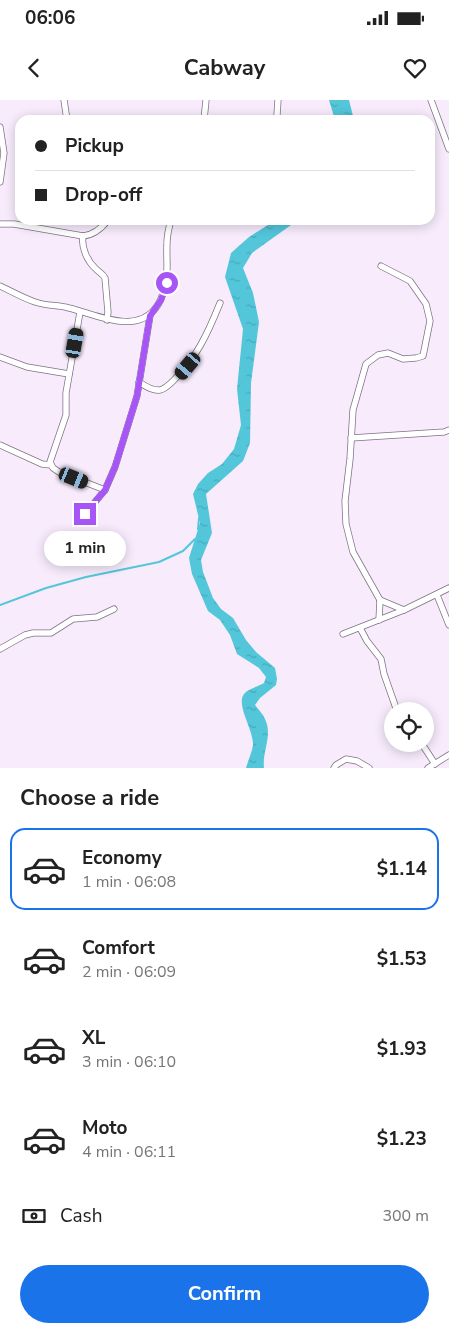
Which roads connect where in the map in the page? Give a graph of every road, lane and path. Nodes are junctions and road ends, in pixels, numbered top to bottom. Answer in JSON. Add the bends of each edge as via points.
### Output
{"nodes":[{"id":1,"x":64,"y":100,"type":"edge"},
{"id":2,"x":206,"y":100,"type":"edge"},
{"id":3,"x":278,"y":100,"type":"edge"},
{"id":4,"x":431,"y":100,"type":"edge"},
{"id":5,"x":66,"y":115,"type":"edge"},
{"id":6,"x":204,"y":115,"type":"edge"},
{"id":7,"x":277,"y":115,"type":"edge"},
{"id":8,"x":0,"y":127,"type":"edge"},
{"id":9,"x":449,"y":149,"type":"edge"},
{"id":10,"x":2,"y":153,"type":"edge"},
{"id":11,"x":0,"y":182,"type":"edge"},
{"id":12,"x":0,"y":224,"type":"edge"},
{"id":13,"x":15,"y":224,"type":"edge"},
{"id":14,"x":20,"y":225,"type":"edge"},
{"id":15,"x":103,"y":225,"type":"edge"},
{"id":16,"x":170,"y":225,"type":"edge"},
{"id":17,"x":83,"y":236,"type":"junction"},
{"id":18,"x":381,"y":266,"type":"dead end"},
{"id":19,"x":0,"y":286,"type":"edge"},
{"id":20,"x":220,"y":303,"type":"dead end"},
{"id":21,"x":80,"y":312,"type":"junction"},
{"id":22,"x":150,"y":316,"type":"junction"},
{"id":23,"x":107,"y":320,"type":"junction"},
{"id":24,"x":0,"y":356,"type":"edge"},
{"id":25,"x":69,"y":374,"type":"junction"},
{"id":26,"x":139,"y":382,"type":"junction"},
{"id":27,"x":449,"y":430,"type":"edge"},
{"id":28,"x":352,"y":438,"type":"junction"},
{"id":29,"x":0,"y":446,"type":"edge"},
{"id":30,"x":51,"y":465,"type":"junction"},
{"id":31,"x":105,"y":490,"type":"junction"},
{"id":32,"x":85,"y":514,"type":"dead end"},
{"id":33,"x":449,"y":588,"type":"edge"},
{"id":34,"x":437,"y":595,"type":"junction"},
{"id":35,"x":380,"y":600,"type":"junction"},
{"id":36,"x":114,"y":610,"type":"dead end"},
{"id":37,"x":404,"y":610,"type":"junction"},
{"id":38,"x":379,"y":620,"type":"junction"},
{"id":39,"x":449,"y":625,"type":"edge"},
{"id":40,"x":360,"y":628,"type":"junction"},
{"id":41,"x":343,"y":634,"type":"dead end"},
{"id":42,"x":0,"y":649,"type":"edge"},
{"id":43,"x":394,"y":702,"type":"edge"},
{"id":44,"x":427,"y":752,"type":"edge"},
{"id":45,"x":449,"y":755,"type":"edge"},
{"id":46,"x":435,"y":764,"type":"junction"},
{"id":47,"x":334,"y":768,"type":"edge"},
{"id":48,"x":369,"y":768,"type":"edge"},
{"id":49,"x":428,"y":768,"type":"edge"}],
"edges":[{"from":1,"to":5,"type":"street"},
{"from":2,"to":6,"type":"street"},
{"from":3,"to":7,"type":"street"},
{"from":4,"to":9,"type":"street"},
{"from":8,"to":10,"type":"street"},
{"from":10,"to":11,"type":"street"},
{"from":12,"to":13,"type":"street"},
{"from":14,"to":17,"type":"street"},
{"from":15,"to":17,"type":"street","via":[[91,235]]},
{"from":16,"to":22,"type":"street","via":[[167,283]]},
{"from":17,"to":23,"type":"street","via":[[85,252],[105,278]]},
{"from":18,"to":28,"type":"street","via":[[410,281],[426,304],[430,321],[423,356],[403,359],[388,352],[366,364],[353,410]]},
{"from":19,"to":21,"type":"street","via":[[35,302]]},
{"from":20,"to":26,"type":"street","via":[[207,336],[180,375],[159,390]]},
{"from":21,"to":23,"type":"street"},
{"from":21,"to":25,"type":"street"},
{"from":22,"to":23,"type":"street","via":[[139,320]]},
{"from":22,"to":26,"type":"street"},
{"from":24,"to":25,"type":"street","via":[[27,367]]},
{"from":25,"to":30,"type":"street","via":[[66,415],[50,457]]},
{"from":26,"to":31,"type":"street","via":[[132,416]]},
{"from":27,"to":28,"type":"street"},
{"from":28,"to":35,"type":"street","via":[[345,501],[350,542]]},
{"from":29,"to":30,"type":"street"},
{"from":30,"to":31,"type":"street","via":[[59,472]]},
{"from":31,"to":32,"type":"street"},
{"from":33,"to":34,"type":"street"},
{"from":34,"to":37,"type":"street"},
{"from":34,"to":39,"type":"street"},
{"from":35,"to":37,"type":"street"},
{"from":35,"to":38,"type":"street"},
{"from":36,"to":42,"type":"street","via":[[97,617],[73,619],[51,633],[26,635]]},
{"from":37,"to":38,"type":"street"},
{"from":38,"to":40,"type":"street"},
{"from":40,"to":41,"type":"street"},
{"from":40,"to":43,"type":"street","via":[[381,659]]},
{"from":44,"to":46,"type":"street"},
{"from":45,"to":46,"type":"street"},
{"from":46,"to":49,"type":"street"},
{"from":47,"to":48,"type":"street","via":[[346,759]]}]}
